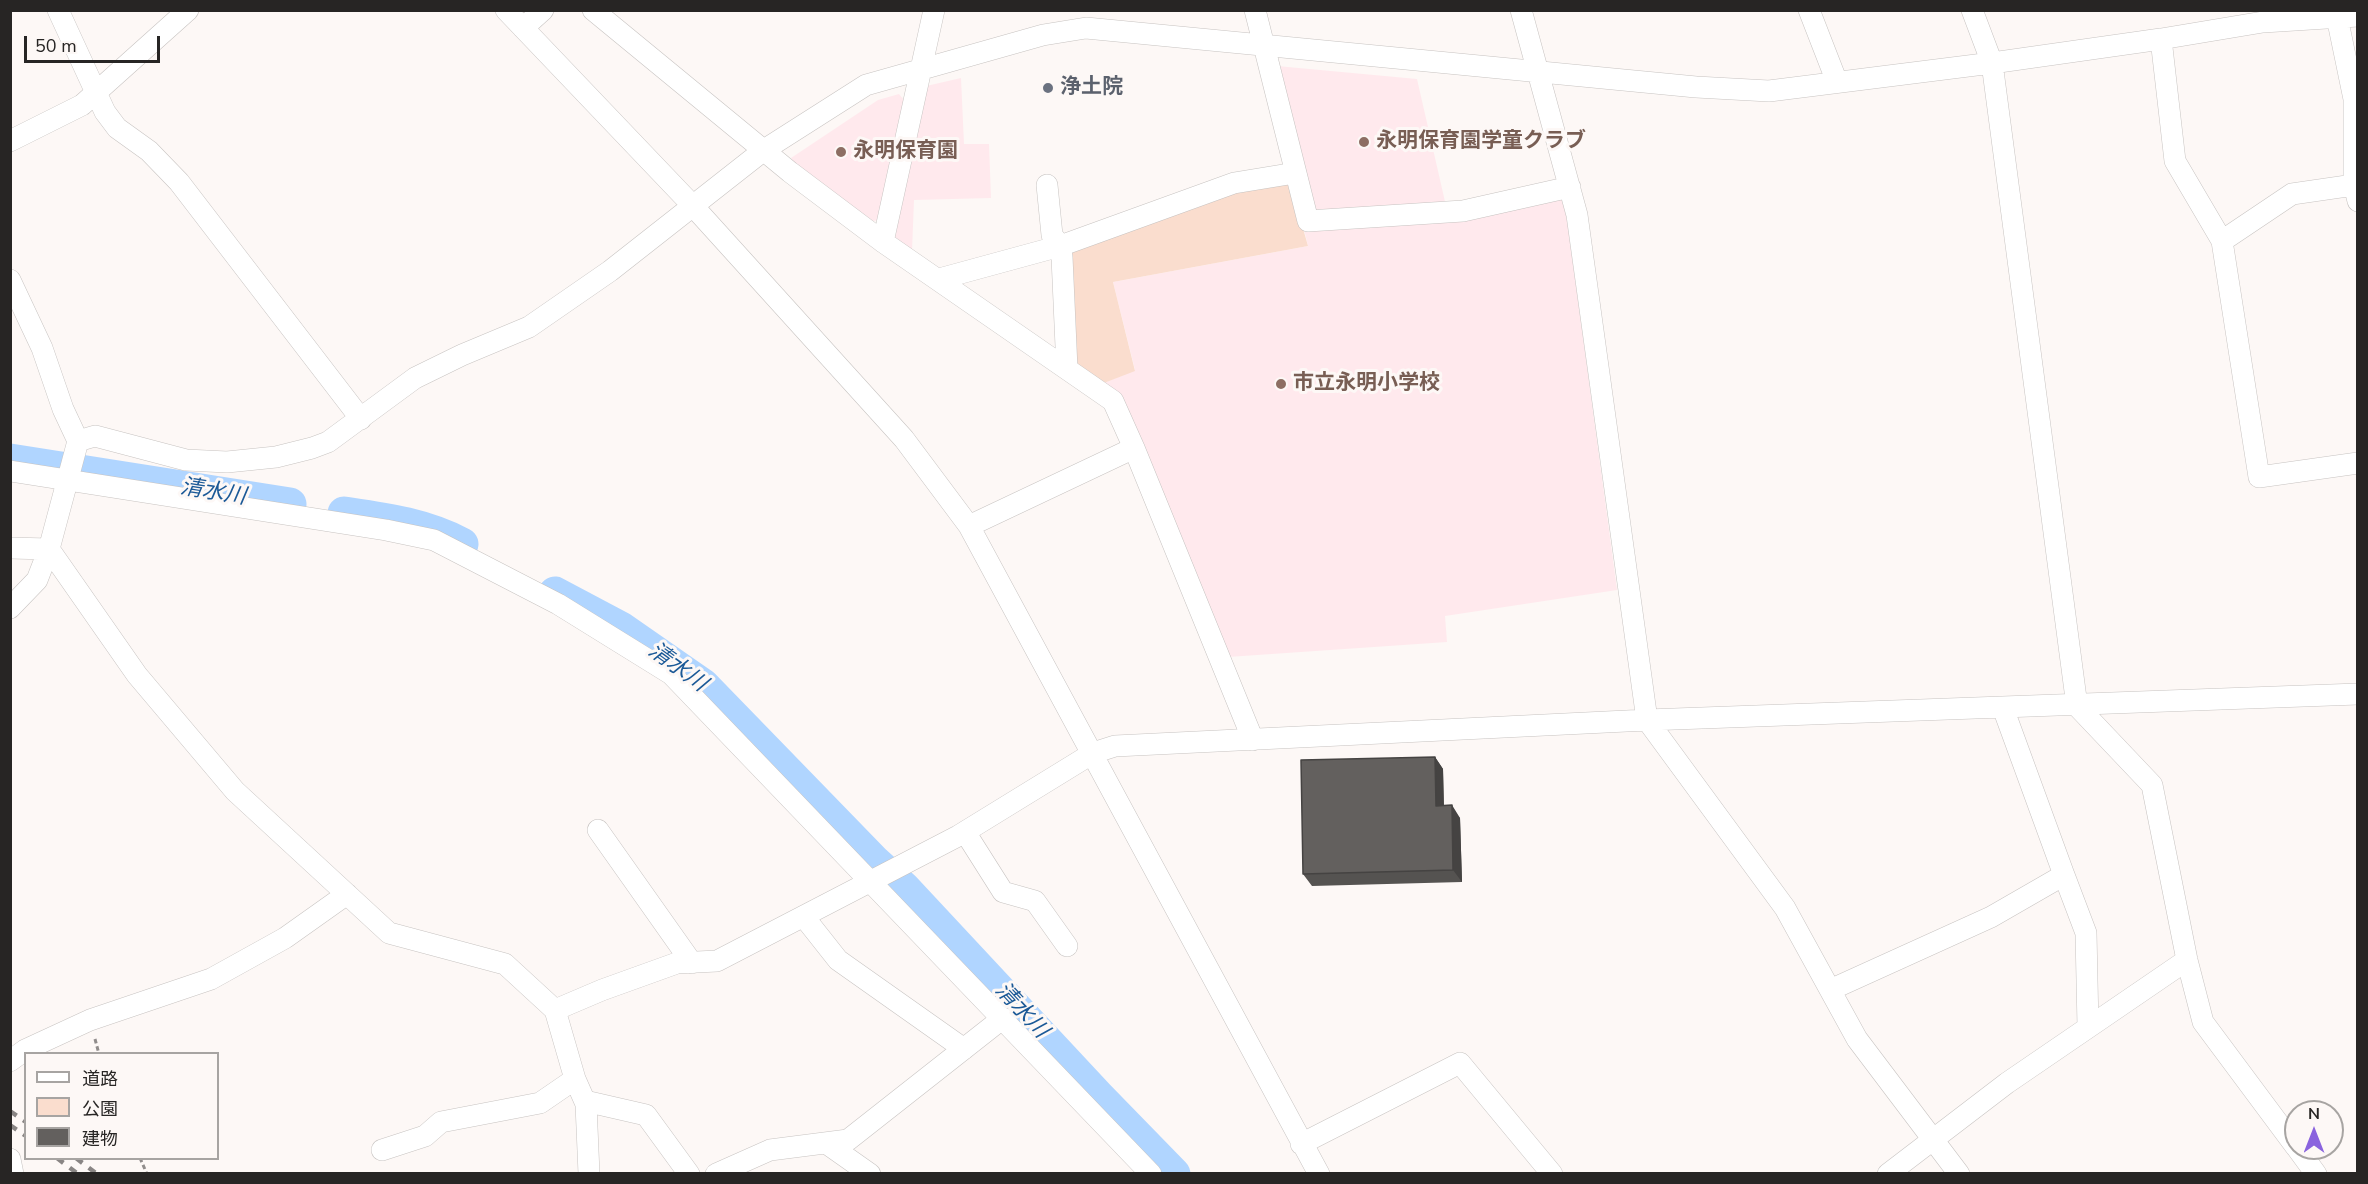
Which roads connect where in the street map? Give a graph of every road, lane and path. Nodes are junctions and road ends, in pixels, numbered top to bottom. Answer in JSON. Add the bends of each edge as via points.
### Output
{"nodes":[{"id":1,"x":58,"y":10,"type":"edge"},
{"id":2,"x":188,"y":10,"type":"edge"},
{"id":3,"x":506,"y":10,"type":"edge"},
{"id":4,"x":543,"y":10,"type":"edge"},
{"id":5,"x":593,"y":10,"type":"edge"},
{"id":6,"x":934,"y":10,"type":"edge"},
{"id":7,"x":1255,"y":10,"type":"edge"},
{"id":8,"x":1521,"y":10,"type":"edge"},
{"id":9,"x":1809,"y":10,"type":"edge"},
{"id":10,"x":1972,"y":10,"type":"edge"},
{"id":11,"x":2347,"y":16,"type":"edge"},
{"id":12,"x":523,"y":28,"type":"junction"},
{"id":13,"x":2161,"y":39,"type":"junction"},
{"id":14,"x":1263,"y":45,"type":"junction"},
{"id":15,"x":1992,"y":63,"type":"junction"},
{"id":16,"x":922,"y":70,"type":"junction"},
{"id":17,"x":1539,"y":72,"type":"junction"},
{"id":18,"x":1837,"y":82,"type":"junction"},
{"id":19,"x":96,"y":94,"type":"junction"},
{"id":20,"x":10,"y":141,"type":"edge"},
{"id":21,"x":764,"y":150,"type":"junction"},
{"id":22,"x":1295,"y":173,"type":"junction"},
{"id":23,"x":1047,"y":185,"type":"dead end"},
{"id":24,"x":1570,"y":187,"type":"junction"},
{"id":25,"x":2356,"y":193,"type":"edge"},
{"id":26,"x":691,"y":208,"type":"junction"},
{"id":27,"x":2222,"y":241,"type":"junction"},
{"id":28,"x":883,"y":242,"type":"junction"},
{"id":29,"x":1060,"y":246,"type":"junction"},
{"id":30,"x":939,"y":279,"type":"junction"},
{"id":31,"x":10,"y":280,"type":"edge"},
{"id":32,"x":1067,"y":369,"type":"junction"},
{"id":33,"x":361,"y":419,"type":"junction"},
{"id":34,"x":78,"y":441,"type":"junction"},
{"id":35,"x":1134,"y":448,"type":"junction"},
{"id":36,"x":2358,"y":463,"type":"edge"},
{"id":37,"x":10,"y":471,"type":"edge"},
{"id":38,"x":69,"y":480,"type":"junction"},
{"id":39,"x":969,"y":526,"type":"junction"},
{"id":40,"x":10,"y":548,"type":"edge"},
{"id":41,"x":49,"y":549,"type":"junction"},
{"id":42,"x":10,"y":608,"type":"edge"},
{"id":43,"x":2358,"y":694,"type":"edge"},
{"id":44,"x":2077,"y":706,"type":"junction"},
{"id":45,"x":2003,"y":708,"type":"junction"},
{"id":46,"x":1647,"y":720,"type":"junction"},
{"id":47,"x":1253,"y":740,"type":"junction"},
{"id":48,"x":1093,"y":753,"type":"junction"},
{"id":49,"x":598,"y":830,"type":"dead end"},
{"id":50,"x":965,"y":832,"type":"junction"},
{"id":51,"x":2064,"y":874,"type":"junction"},
{"id":52,"x":872,"y":882,"type":"junction"},
{"id":53,"x":346,"y":894,"type":"junction"},
{"id":54,"x":804,"y":917,"type":"junction"},
{"id":55,"x":1067,"y":946,"type":"dead end"},
{"id":56,"x":2187,"y":960,"type":"junction"},
{"id":57,"x":692,"y":963,"type":"junction"},
{"id":58,"x":1830,"y":990,"type":"junction"},
{"id":59,"x":555,"y":1010,"type":"junction"},
{"id":60,"x":1003,"y":1018,"type":"junction"},
{"id":61,"x":2088,"y":1027,"type":"junction"},
{"id":62,"x":964,"y":1049,"type":"junction"},
{"id":63,"x":10,"y":1061,"type":"edge"},
{"id":64,"x":575,"y":1079,"type":"junction"},
{"id":65,"x":585,"y":1101,"type":"junction"},
{"id":66,"x":2284,"y":1130,"type":"edge"},
{"id":67,"x":1933,"y":1140,"type":"junction"},
{"id":68,"x":826,"y":1143,"type":"junction"},
{"id":69,"x":1301,"y":1144,"type":"junction"},
{"id":70,"x":382,"y":1150,"type":"dead end"},
{"id":71,"x":10,"y":1159,"type":"edge"},
{"id":72,"x":2306,"y":1160,"type":"edge"},
{"id":73,"x":13,"y":1173,"type":"edge"},
{"id":74,"x":589,"y":1173,"type":"edge"},
{"id":75,"x":689,"y":1173,"type":"edge"},
{"id":76,"x":716,"y":1173,"type":"edge"},
{"id":77,"x":870,"y":1173,"type":"edge"},
{"id":78,"x":1151,"y":1173,"type":"edge"},
{"id":79,"x":1319,"y":1173,"type":"edge"},
{"id":80,"x":1552,"y":1173,"type":"edge"},
{"id":81,"x":1888,"y":1173,"type":"edge"},
{"id":82,"x":1959,"y":1173,"type":"edge"},
{"id":83,"x":2316,"y":1173,"type":"edge"}],
"edges":[{"from":1,"to":19,"type":"street"},
{"from":2,"to":19,"type":"street"},
{"from":3,"to":12,"type":"street"},
{"from":4,"to":12,"type":"street"},
{"from":5,"to":21,"type":"street"},
{"from":6,"to":16,"type":"street"},
{"from":7,"to":14,"type":"street"},
{"from":8,"to":17,"type":"street"},
{"from":9,"to":18,"type":"street"},
{"from":10,"to":15,"type":"street"},
{"from":11,"to":13,"type":"street","via":[[2263,22]]},
{"from":11,"to":25,"type":"street"},
{"from":12,"to":26,"type":"street"},
{"from":13,"to":15,"type":"street"},
{"from":13,"to":27,"type":"street","via":[[2175,161]]},
{"from":14,"to":16,"type":"street","via":[[1086,28],[1043,35]]},
{"from":14,"to":17,"type":"street"},
{"from":14,"to":22,"type":"street"},
{"from":15,"to":18,"type":"street"},
{"from":15,"to":44,"type":"street"},
{"from":16,"to":21,"type":"street","via":[[866,85]]},
{"from":16,"to":28,"type":"street"},
{"from":17,"to":18,"type":"street","via":[[1769,90]]},
{"from":17,"to":24,"type":"street"},
{"from":19,"to":20,"type":"street","via":[[60,118]]},
{"from":19,"to":33,"type":"street","via":[[117,128],[149,151],[179,182]]},
{"from":21,"to":26,"type":"street"},
{"from":21,"to":28,"type":"street"},
{"from":22,"to":24,"type":"street","via":[[1308,222],[1463,211]]},
{"from":22,"to":29,"type":"street","via":[[1234,183]]},
{"from":23,"to":29,"type":"street","via":[[1052,235]]},
{"from":24,"to":46,"type":"street","via":[[1577,214]]},
{"from":25,"to":27,"type":"street","via":[[2292,194]]},
{"from":26,"to":33,"type":"street","via":[[529,327],[415,378]]},
{"from":26,"to":39,"type":"street","via":[[903,439]]},
{"from":27,"to":36,"type":"street","via":[[2259,477]]},
{"from":28,"to":30,"type":"street"},
{"from":29,"to":30,"type":"street"},
{"from":29,"to":32,"type":"street"},
{"from":30,"to":32,"type":"street"},
{"from":31,"to":34,"type":"street"},
{"from":32,"to":35,"type":"street","via":[[1113,401]]},
{"from":33,"to":34,"type":"street","via":[[340,435],[312,448],[244,462],[186,460],[95,436]]},
{"from":34,"to":38,"type":"street"},
{"from":35,"to":39,"type":"street"},
{"from":35,"to":47,"type":"street"},
{"from":37,"to":38,"type":"street"},
{"from":38,"to":41,"type":"street"},
{"from":38,"to":52,"type":"street","via":[[434,540],[558,604],[671,674]]},
{"from":39,"to":48,"type":"street"},
{"from":40,"to":41,"type":"street"},
{"from":41,"to":42,"type":"street","via":[[37,580]]},
{"from":41,"to":53,"type":"street","via":[[137,675],[235,791]]},
{"from":43,"to":44,"type":"street"},
{"from":44,"to":45,"type":"street"},
{"from":44,"to":56,"type":"street","via":[[2152,785]]},
{"from":45,"to":46,"type":"street"},
{"from":45,"to":51,"type":"street"},
{"from":46,"to":47,"type":"street"},
{"from":46,"to":58,"type":"street","via":[[1785,908]]},
{"from":47,"to":48,"type":"street","via":[[1115,746]]},
{"from":48,"to":50,"type":"street"},
{"from":48,"to":69,"type":"street"},
{"from":49,"to":57,"type":"street"},
{"from":50,"to":52,"type":"street"},
{"from":50,"to":55,"type":"street","via":[[1003,892],[1035,901]]},
{"from":51,"to":58,"type":"street","via":[[1991,917]]},
{"from":51,"to":61,"type":"street","via":[[2086,933]]},
{"from":52,"to":54,"type":"street"},
{"from":52,"to":60,"type":"street"},
{"from":53,"to":59,"type":"street","via":[[389,933],[505,964]]},
{"from":53,"to":63,"type":"street","via":[[285,938],[211,979],[90,1020]]},
{"from":54,"to":57,"type":"street","via":[[717,962]]},
{"from":54,"to":62,"type":"street","via":[[838,960]]},
{"from":56,"to":61,"type":"street"},
{"from":56,"to":66,"type":"street","via":[[2203,1022]]},
{"from":57,"to":59,"type":"street","via":[[676,963]]},
{"from":58,"to":67,"type":"street","via":[[1857,1039]]},
{"from":59,"to":64,"type":"street"},
{"from":60,"to":62,"type":"street"},
{"from":60,"to":78,"type":"street"},
{"from":61,"to":67,"type":"street"},
{"from":62,"to":68,"type":"street","via":[[848,1140]]},
{"from":64,"to":65,"type":"street"},
{"from":64,"to":70,"type":"street","via":[[540,1103],[441,1122],[425,1137]]},
{"from":65,"to":74,"type":"street"},
{"from":65,"to":75,"type":"street","via":[[646,1115]]},
{"from":67,"to":81,"type":"street"},
{"from":67,"to":82,"type":"street"},
{"from":68,"to":76,"type":"street","via":[[770,1150]]},
{"from":68,"to":77,"type":"street"},
{"from":69,"to":79,"type":"street"},
{"from":69,"to":80,"type":"street","via":[[1460,1064]]},
{"from":71,"to":73,"type":"street"},
{"from":72,"to":83,"type":"street"}]}
